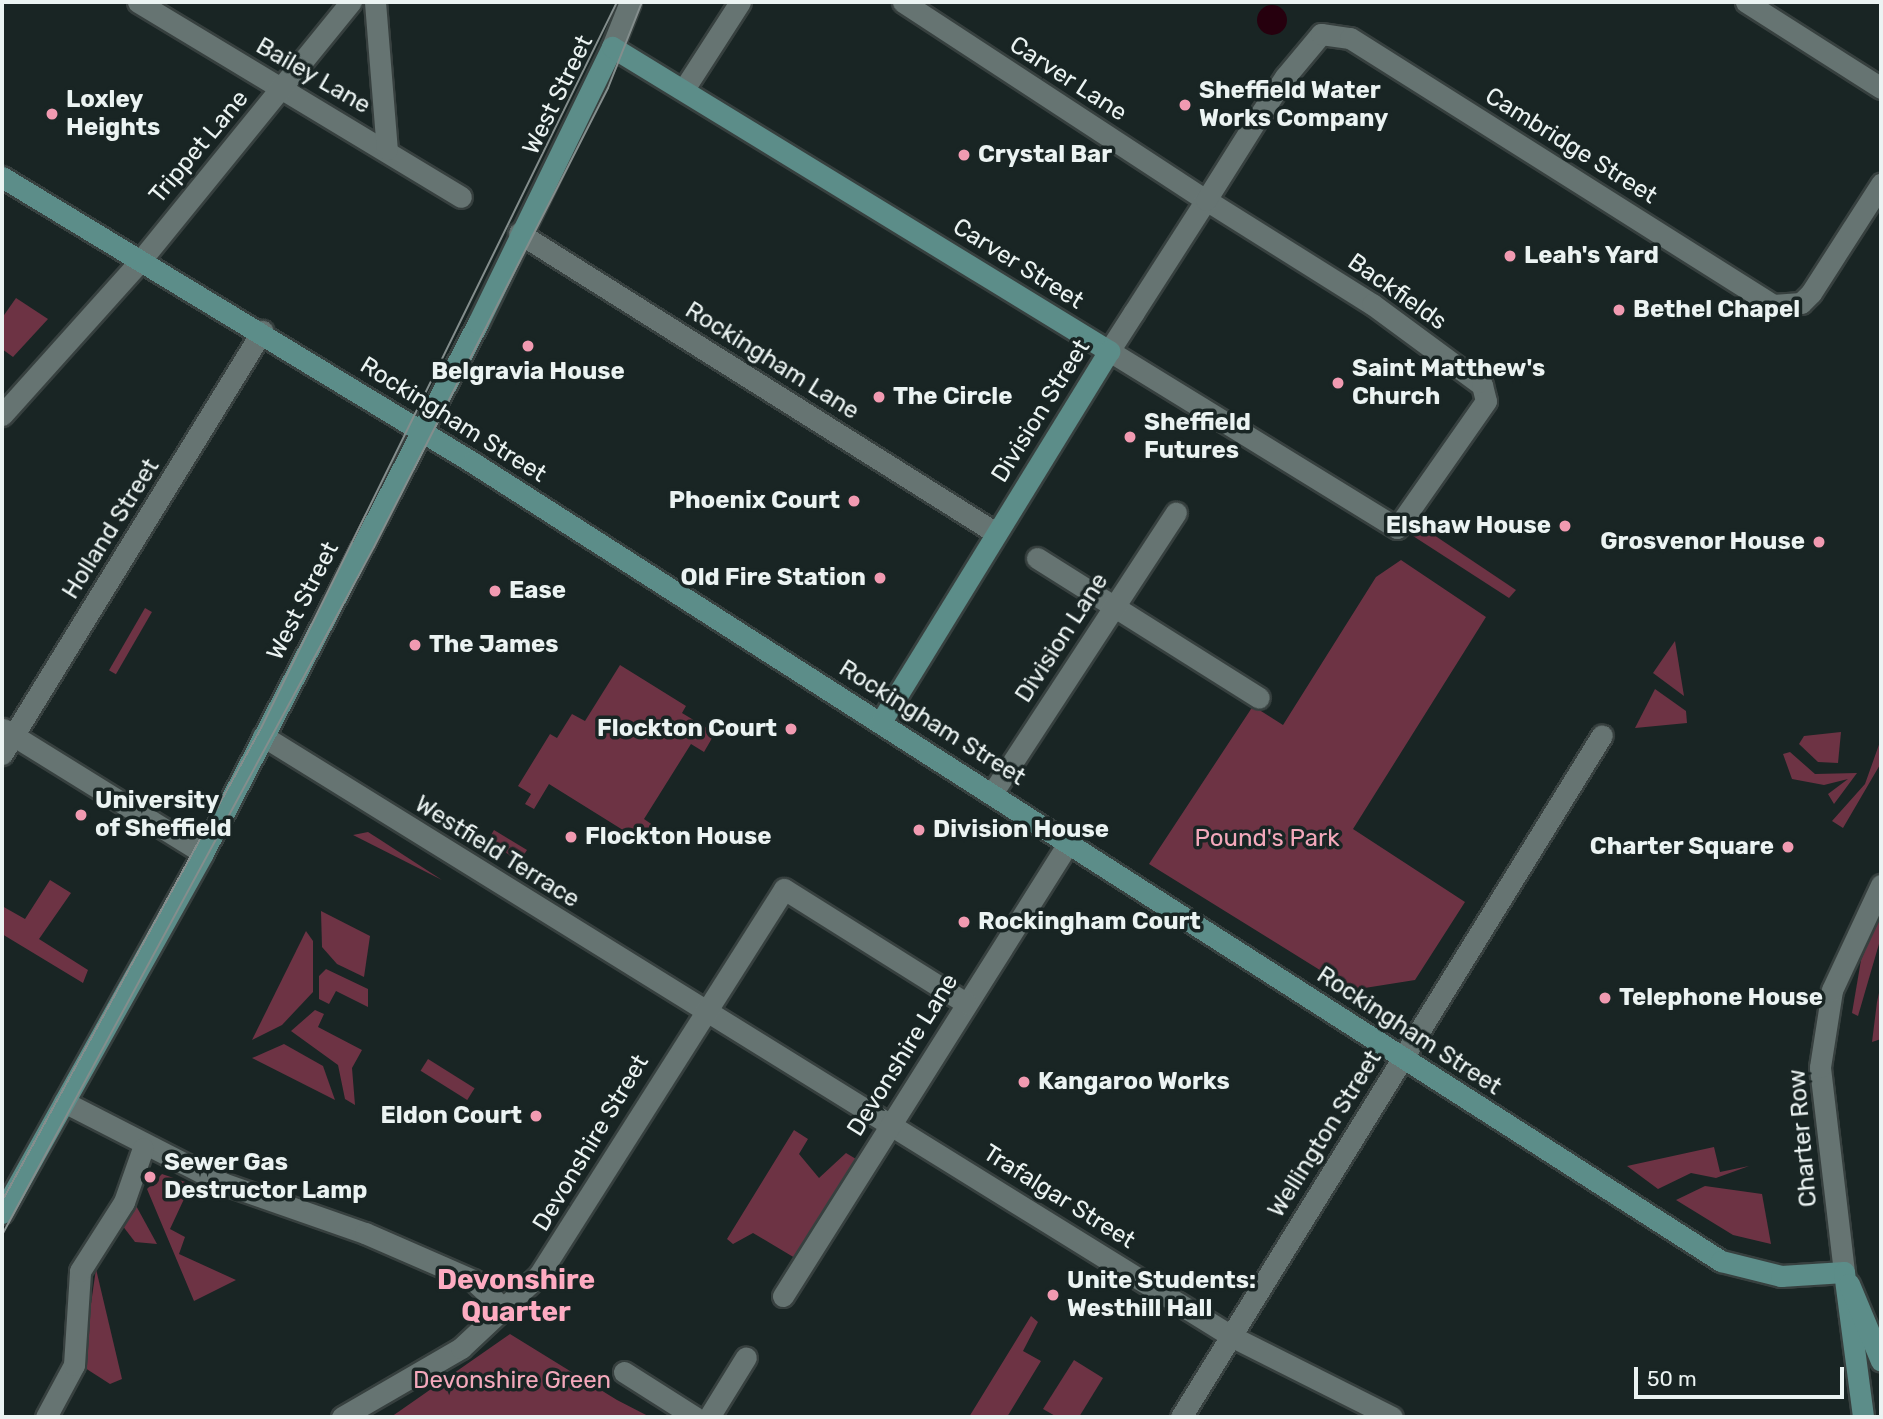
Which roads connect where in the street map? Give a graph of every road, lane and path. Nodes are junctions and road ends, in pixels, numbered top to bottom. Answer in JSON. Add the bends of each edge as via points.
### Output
{"nodes":[{"id":1,"x":138,"y":2,"type":"edge"},
{"id":2,"x":351,"y":2,"type":"edge"},
{"id":3,"x":374,"y":2,"type":"edge"},
{"id":4,"x":629,"y":2,"type":"edge"},
{"id":5,"x":740,"y":2,"type":"edge"},
{"id":6,"x":902,"y":2,"type":"edge"},
{"id":7,"x":1746,"y":2,"type":"edge"},
{"id":8,"x":1327,"y":33,"type":"joint"},
{"id":9,"x":611,"y":47,"type":"junction"},
{"id":10,"x":1881,"y":88,"type":"edge"},
{"id":11,"x":684,"y":89,"type":"junction"},
{"id":12,"x":281,"y":90,"type":"junction"},
{"id":13,"x":387,"y":150,"type":"junction"},
{"id":14,"x":2,"y":177,"type":"edge"},
{"id":15,"x":1881,"y":184,"type":"edge"},
{"id":16,"x":461,"y":197,"type":"dead end"},
{"id":17,"x":1206,"y":200,"type":"junction"},
{"id":18,"x":519,"y":233,"type":"junction"},
{"id":19,"x":141,"y":260,"type":"junction"},
{"id":20,"x":262,"y":331,"type":"junction"},
{"id":21,"x":1109,"y":351,"type":"junction"},
{"id":22,"x":2,"y":415,"type":"edge"},
{"id":23,"x":420,"y":430,"type":"junction"},
{"id":24,"x":1176,"y":512,"type":"dead end"},
{"id":25,"x":1397,"y":528,"type":"joint"},
{"id":26,"x":996,"y":533,"type":"junction"},
{"id":27,"x":1037,"y":558,"type":"dead end"},
{"id":28,"x":1113,"y":605,"type":"junction"},
{"id":29,"x":1259,"y":698,"type":"dead end"},
{"id":30,"x":881,"y":722,"type":"junction"},
{"id":31,"x":8,"y":732,"type":"edge"},
{"id":32,"x":1602,"y":735,"type":"dead end"},
{"id":33,"x":263,"y":736,"type":"junction"},
{"id":34,"x":2,"y":754,"type":"edge"},
{"id":35,"x":993,"y":792,"type":"junction"},
{"id":36,"x":1069,"y":842,"type":"junction"},
{"id":37,"x":203,"y":853,"type":"junction"},
{"id":38,"x":1881,"y":885,"type":"edge"},
{"id":39,"x":967,"y":1003,"type":"junction"},
{"id":40,"x":705,"y":1007,"type":"junction"},
{"id":41,"x":1402,"y":1059,"type":"junction"},
{"id":42,"x":64,"y":1102,"type":"junction"},
{"id":43,"x":890,"y":1123,"type":"junction"},
{"id":44,"x":143,"y":1148,"type":"junction"},
{"id":45,"x":2,"y":1210,"type":"edge"},
{"id":46,"x":1844,"y":1272,"type":"junction"},
{"id":47,"x":783,"y":1296,"type":"dead end"},
{"id":48,"x":504,"y":1310,"type":"junction"},
{"id":49,"x":1231,"y":1336,"type":"junction"},
{"id":50,"x":746,"y":1357,"type":"dead end"},
{"id":51,"x":1881,"y":1360,"type":"edge"},
{"id":52,"x":624,"y":1372,"type":"dead end"},
{"id":53,"x":46,"y":1417,"type":"edge"},
{"id":54,"x":342,"y":1417,"type":"edge"},
{"id":55,"x":695,"y":1417,"type":"edge"},
{"id":56,"x":709,"y":1417,"type":"edge"},
{"id":57,"x":1181,"y":1417,"type":"edge"},
{"id":58,"x":1392,"y":1417,"type":"edge"},
{"id":59,"x":1863,"y":1417,"type":"edge"}],
"edges":[{"from":1,"to":12,"type":"street","name":"Bailey Lane"},
{"from":2,"to":12,"type":"street","name":"Trippet Lane"},
{"from":3,"to":13,"type":"street"},
{"from":4,"to":9,"type":"street","name":"West Street"},
{"from":5,"to":11,"type":"street"},
{"from":6,"to":17,"type":"street","name":"Carver Lane"},
{"from":7,"to":10,"type":"street"},
{"from":8,"to":15,"type":"street","name":"Cambridge Street","via":[[1350,38],[1773,305],[1786,308],[1811,293]]},
{"from":8,"to":17,"type":"street","name":"Division Street","via":[[1307,46]]},
{"from":9,"to":11,"type":"street","name":"Carver Street"},
{"from":9,"to":18,"type":"street","name":"West Street"},
{"from":11,"to":21,"type":"street","name":"Carver Street"},
{"from":12,"to":13,"type":"street","name":"Bailey Lane"},
{"from":12,"to":19,"type":"street","name":"Trippet Lane"},
{"from":13,"to":16,"type":"street","name":"Bailey Lane"},
{"from":14,"to":19,"type":"street","name":"Rockingham Street"},
{"from":17,"to":21,"type":"street","name":"Division Street"},
{"from":17,"to":25,"type":"street","name":"Backfields","via":[[1372,304],[1482,385],[1486,401]]},
{"from":18,"to":23,"type":"street","name":"West Street"},
{"from":18,"to":26,"type":"street","name":"Rockingham Lane"},
{"from":19,"to":20,"type":"street","name":"Rockingham Street"},
{"from":19,"to":22,"type":"street","name":"Trippet Lane"},
{"from":20,"to":23,"type":"street","name":"Rockingham Street"},
{"from":20,"to":31,"type":"street","name":"Holland Street"},
{"from":21,"to":25,"type":"street","name":"Carver Street"},
{"from":21,"to":26,"type":"street","name":"Division Street"},
{"from":23,"to":30,"type":"street","name":"Rockingham Street"},
{"from":23,"to":33,"type":"street","name":"West Street"},
{"from":24,"to":28,"type":"street","name":"Division Lane"},
{"from":26,"to":30,"type":"street","name":"Division Street"},
{"from":27,"to":28,"type":"street"},
{"from":28,"to":29,"type":"street"},
{"from":28,"to":35,"type":"street","name":"Division Lane"},
{"from":30,"to":35,"type":"street","name":"Rockingham Street"},
{"from":31,"to":34,"type":"street","name":"Holland Street"},
{"from":31,"to":37,"type":"street"},
{"from":32,"to":41,"type":"street","name":"Wellington Street"},
{"from":33,"to":37,"type":"street","name":"West Street"},
{"from":33,"to":40,"type":"street","name":"Westfield Terrace"},
{"from":35,"to":36,"type":"street","name":"Rockingham Street"},
{"from":36,"to":39,"type":"street","name":"Devonshire Lane"},
{"from":36,"to":41,"type":"street","name":"Rockingham Street"},
{"from":37,"to":42,"type":"street","name":"West Street"},
{"from":38,"to":46,"type":"street","name":"Charter Row","via":[[1832,990],[1820,1067]]},
{"from":39,"to":40,"type":"street","via":[[784,889]]},
{"from":39,"to":43,"type":"street","name":"Devonshire Lane"},
{"from":40,"to":43,"type":"street","name":"Trafalgar Street"},
{"from":40,"to":48,"type":"street","name":"Devonshire Street","via":[[552,1258]]},
{"from":41,"to":46,"type":"street","name":"Rockingham Street","via":[[1721,1261],[1781,1276]]},
{"from":41,"to":49,"type":"street","name":"Wellington Street"},
{"from":42,"to":44,"type":"street"},
{"from":42,"to":45,"type":"street","name":"West Street"},
{"from":43,"to":47,"type":"street","name":"Devonshire Lane"},
{"from":43,"to":49,"type":"street","name":"Trafalgar Street"},
{"from":44,"to":48,"type":"street","via":[[473,1280]]},
{"from":44,"to":53,"type":"street","via":[[124,1202],[80,1270],[74,1364]]},
{"from":46,"to":51,"type":"street","name":"Charter Row"},
{"from":46,"to":59,"type":"street","name":"Charter Row"},
{"from":48,"to":54,"type":"street","name":"Devonshire Street","via":[[461,1348]]},
{"from":49,"to":57,"type":"street","name":"Wellington Street"},
{"from":49,"to":58,"type":"street","name":"Trafalgar Street"},
{"from":50,"to":56,"type":"street"},
{"from":52,"to":55,"type":"street"}]}
